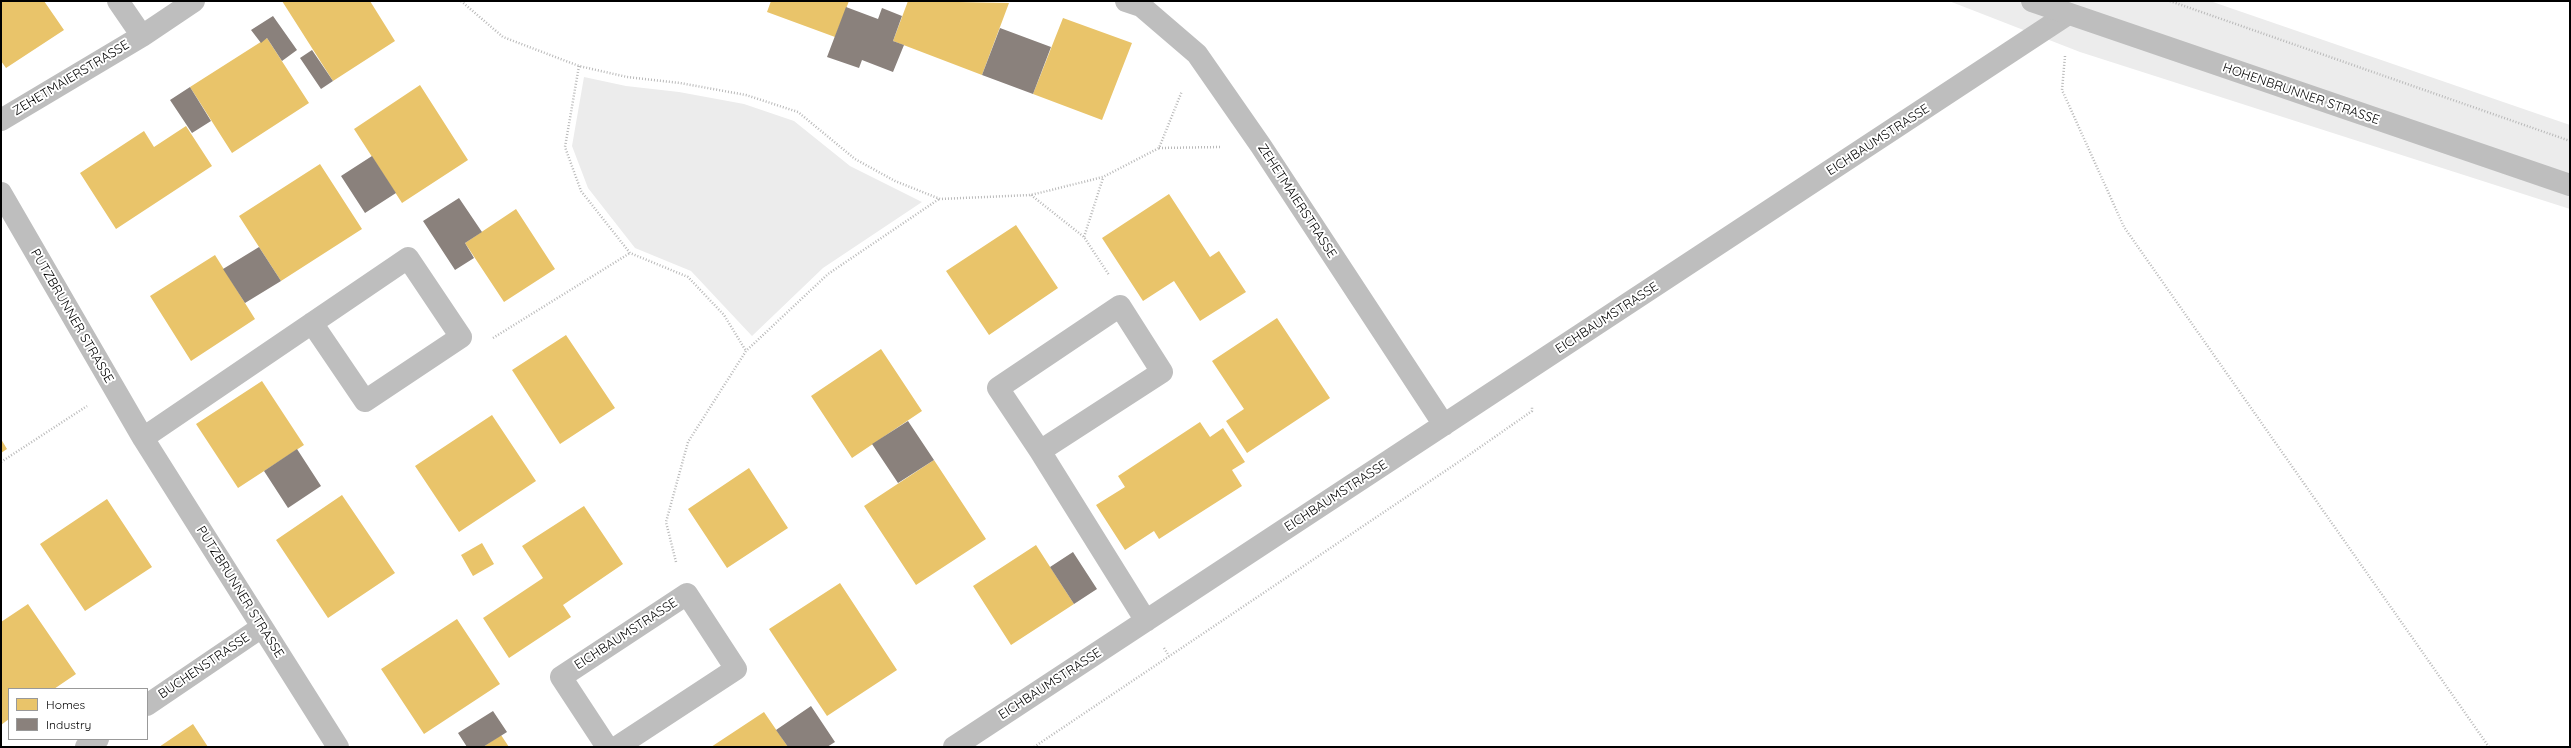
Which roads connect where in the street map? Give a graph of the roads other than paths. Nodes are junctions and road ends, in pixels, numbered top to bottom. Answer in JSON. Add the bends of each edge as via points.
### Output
{"nodes":[{"id":1,"x":118,"y":1,"type":"edge"},
{"id":2,"x":194,"y":1,"type":"edge"},
{"id":3,"x":1126,"y":1,"type":"edge"},
{"id":4,"x":2032,"y":1,"type":"edge"},
{"id":5,"x":2068,"y":14,"type":"junction"},
{"id":6,"x":142,"y":36,"type":"junction"},
{"id":7,"x":1,"y":120,"type":"edge"},
{"id":8,"x":2570,"y":185,"type":"edge"},
{"id":9,"x":1,"y":193,"type":"edge"},
{"id":10,"x":312,"y":323,"type":"junction"},
{"id":11,"x":1444,"y":425,"type":"junction"},
{"id":12,"x":143,"y":438,"type":"junction"},
{"id":13,"x":1040,"y":451,"type":"junction"},
{"id":14,"x":1146,"y":621,"type":"junction"},
{"id":15,"x":262,"y":627,"type":"junction"},
{"id":16,"x":148,"y":704,"type":"edge"},
{"id":17,"x":96,"y":740,"type":"edge"},
{"id":18,"x":86,"y":747,"type":"edge"},
{"id":19,"x":338,"y":747,"type":"edge"},
{"id":20,"x":606,"y":747,"type":"edge"},
{"id":21,"x":617,"y":747,"type":"edge"},
{"id":22,"x":954,"y":747,"type":"edge"}],
"edges":[{"from":1,"to":6,"type":"street","name":"ZEHETMAIERSTRASSE"},
{"from":2,"to":6,"type":"street","name":"ZEHETMAIERSTRASSE"},
{"from":3,"to":11,"type":"street","name":"ZEHETMAIERSTRASSE","via":[[1141,6],[1197,54],[1261,146]]},
{"from":4,"to":5,"type":"street","name":"HOHENBRUNNER STRASSE"},
{"from":5,"to":8,"type":"street","name":"HOHENBRUNNER STRASSE"},
{"from":5,"to":11,"type":"street","name":"EICHBAUMSTRASSE"},
{"from":6,"to":7,"type":"street","name":"ZEHETMAIERSTRASSE"},
{"from":9,"to":12,"type":"street","name":"PUTZBRUNNER STRASSE"},
{"from":10,"to":10,"type":"street","via":[[408,258],[461,337],[365,402]]},
{"from":10,"to":12,"type":"street"},
{"from":11,"to":14,"type":"street","name":"EICHBAUMSTRASSE"},
{"from":12,"to":15,"type":"street","name":"PUTZBRUNNER STRASSE"},
{"from":13,"to":13,"type":"street","via":[[998,388],[1120,306],[1162,372]]},
{"from":13,"to":14,"type":"street"},
{"from":14,"to":22,"type":"street","name":"EICHBAUMSTRASSE"},
{"from":15,"to":16,"type":"street","name":"BUCHENSTRASSE"},
{"from":15,"to":19,"type":"street","name":"PUTZBRUNNER STRASSE"},
{"from":17,"to":18,"type":"street"},
{"from":20,"to":21,"type":"street","name":"EICHBAUMSTRASSE","via":[[561,677],[687,594],[736,669]]}]}
